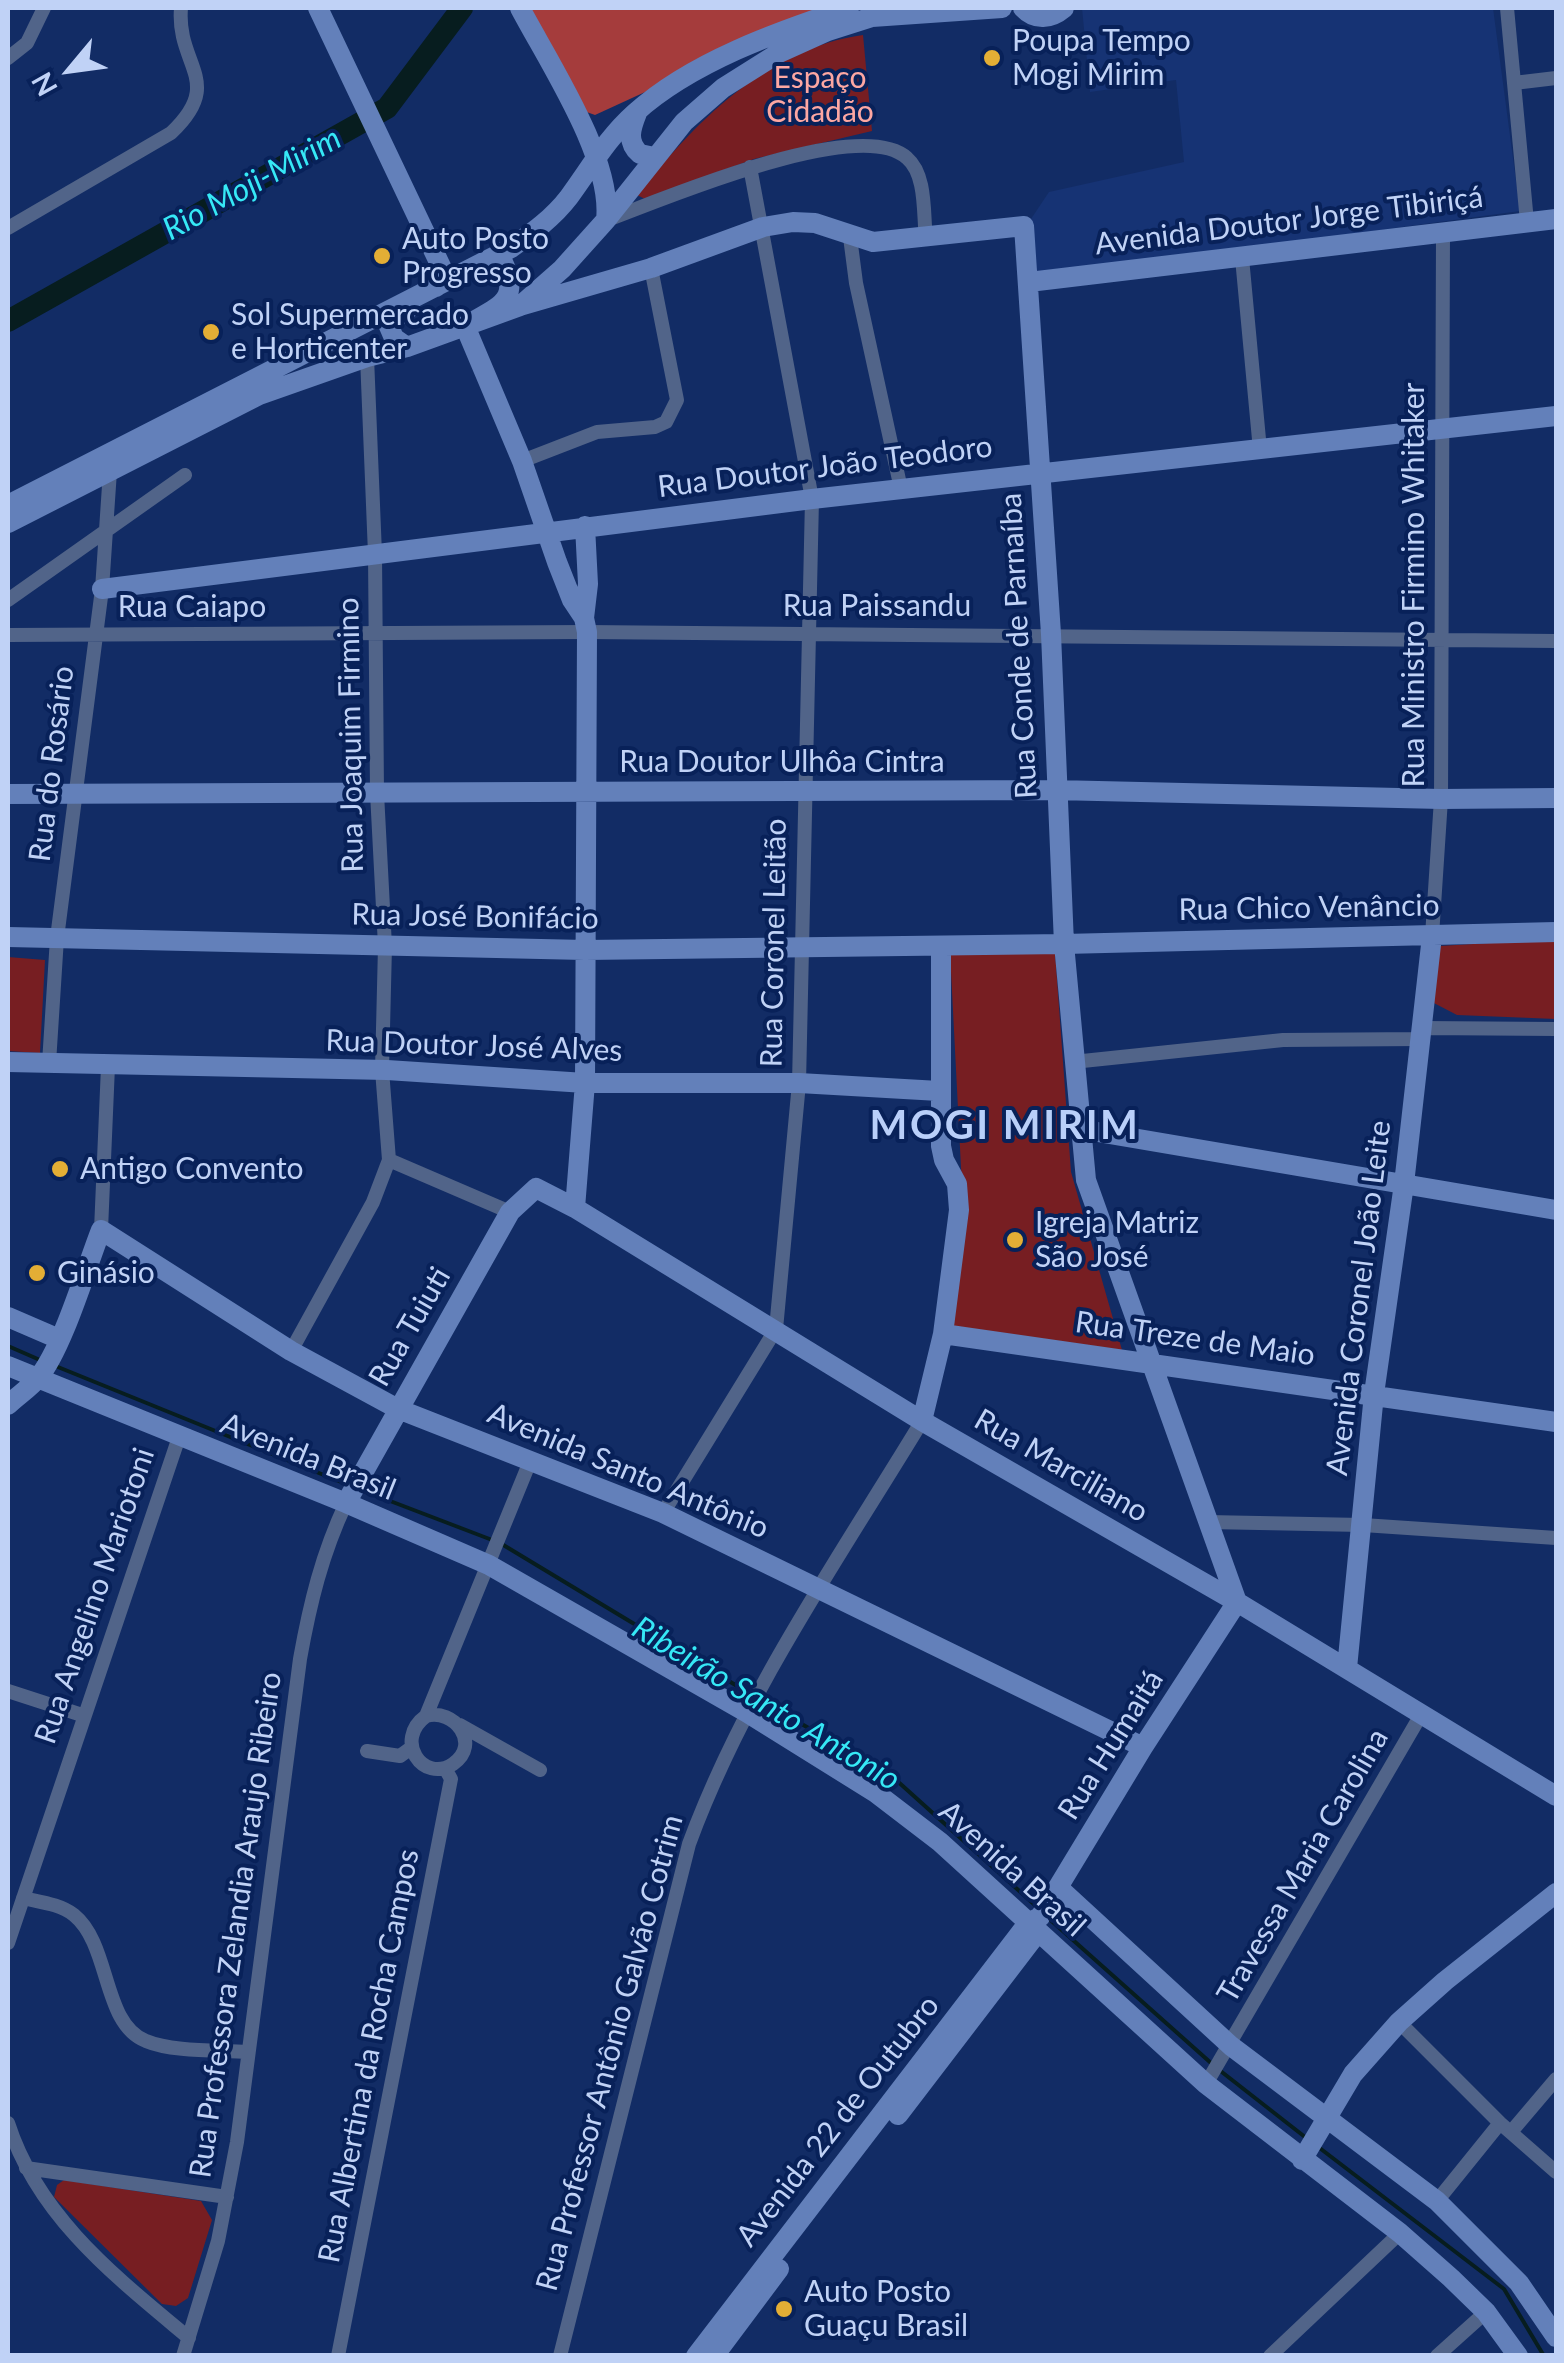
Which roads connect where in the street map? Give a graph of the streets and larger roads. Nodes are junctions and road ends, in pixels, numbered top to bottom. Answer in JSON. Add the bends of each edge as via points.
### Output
{"nodes":[{"id":1,"x":44,"y":8,"type":"edge"},
{"id":2,"x":180,"y":8,"type":"edge"},
{"id":3,"x":318,"y":8,"type":"edge"},
{"id":4,"x":520,"y":8,"type":"edge"},
{"id":5,"x":849,"y":8,"type":"edge"},
{"id":6,"x":1002,"y":8,"type":"edge"},
{"id":7,"x":1022,"y":8,"type":"edge"},
{"id":8,"x":1064,"y":8,"type":"edge"},
{"id":9,"x":1507,"y":8,"type":"edge"},
{"id":10,"x":8,"y":58,"type":"edge"},
{"id":11,"x":1556,"y":78,"type":"edge"},
{"id":12,"x":1514,"y":83,"type":"junction"},
{"id":13,"x":637,"y":111,"type":"junction"},
{"id":14,"x":596,"y":154,"type":"junction"},
{"id":15,"x":654,"y":157,"type":"junction"},
{"id":16,"x":750,"y":167,"type":"junction"},
{"id":17,"x":1556,"y":218,"type":"edge"},
{"id":18,"x":606,"y":220,"type":"junction"},
{"id":19,"x":1527,"y":222,"type":"junction"},
{"id":20,"x":763,"y":227,"type":"junction"},
{"id":21,"x":8,"y":228,"type":"edge"},
{"id":22,"x":1443,"y":234,"type":"junction"},
{"id":23,"x":850,"y":237,"type":"junction"},
{"id":24,"x":926,"y":238,"type":"junction"},
{"id":25,"x":498,"y":254,"type":"junction"},
{"id":26,"x":1242,"y":258,"type":"junction"},
{"id":27,"x":651,"y":268,"type":"junction"},
{"id":28,"x":447,"y":279,"type":"junction"},
{"id":29,"x":1029,"y":282,"type":"junction"},
{"id":30,"x":520,"y":306,"type":"junction"},
{"id":31,"x":388,"y":324,"type":"junction"},
{"id":32,"x":465,"y":326,"type":"junction"},
{"id":33,"x":407,"y":348,"type":"junction"},
{"id":34,"x":367,"y":357,"type":"junction"},
{"id":35,"x":1556,"y":416,"type":"edge"},
{"id":36,"x":1441,"y":431,"type":"junction"},
{"id":37,"x":1260,"y":450,"type":"junction"},
{"id":38,"x":522,"y":462,"type":"junction"},
{"id":39,"x":110,"y":471,"type":"junction"},
{"id":40,"x":1041,"y":472,"type":"junction"},
{"id":41,"x":185,"y":476,"type":"dead end"},
{"id":42,"x":901,"y":489,"type":"junction"},
{"id":43,"x":812,"y":499,"type":"junction"},
{"id":44,"x":8,"y":505,"type":"edge"},
{"id":45,"x":8,"y":523,"type":"edge"},
{"id":46,"x":585,"y":526,"type":"junction"},
{"id":47,"x":105,"y":529,"type":"junction"},
{"id":48,"x":546,"y":531,"type":"junction"},
{"id":49,"x":375,"y":554,"type":"junction"},
{"id":50,"x":102,"y":589,"type":"junction"},
{"id":51,"x":8,"y":600,"type":"edge"},
{"id":52,"x":586,"y":625,"type":"junction"},
{"id":53,"x":808,"y":633,"type":"junction"},
{"id":54,"x":377,"y":634,"type":"junction"},
{"id":55,"x":1051,"y":634,"type":"junction"},
{"id":56,"x":96,"y":635,"type":"junction"},
{"id":57,"x":8,"y":636,"type":"edge"},
{"id":58,"x":1556,"y":641,"type":"edge"},
{"id":59,"x":1442,"y":642,"type":"junction"},
{"id":60,"x":1055,"y":790,"type":"junction"},
{"id":61,"x":806,"y":792,"type":"junction"},
{"id":62,"x":377,"y":793,"type":"junction"},
{"id":63,"x":8,"y":794,"type":"edge"},
{"id":64,"x":76,"y":794,"type":"junction"},
{"id":65,"x":588,"y":794,"type":"junction"},
{"id":66,"x":1556,"y":798,"type":"edge"},
{"id":67,"x":1441,"y":799,"type":"junction"},
{"id":68,"x":1556,"y":932,"type":"edge"},
{"id":69,"x":1432,"y":936,"type":"junction"},
{"id":70,"x":8,"y":937,"type":"edge"},
{"id":71,"x":57,"y":938,"type":"junction"},
{"id":72,"x":1064,"y":944,"type":"junction"},
{"id":73,"x":384,"y":946,"type":"junction"},
{"id":74,"x":941,"y":946,"type":"junction"},
{"id":75,"x":802,"y":948,"type":"junction"},
{"id":76,"x":584,"y":950,"type":"junction"},
{"id":77,"x":1556,"y":1029,"type":"edge"},
{"id":78,"x":1421,"y":1034,"type":"junction"},
{"id":79,"x":8,"y":1062,"type":"edge"},
{"id":80,"x":1072,"y":1062,"type":"junction"},
{"id":81,"x":49,"y":1063,"type":"junction"},
{"id":82,"x":108,"y":1066,"type":"junction"},
{"id":83,"x":382,"y":1070,"type":"junction"},
{"id":84,"x":585,"y":1083,"type":"junction"},
{"id":85,"x":798,"y":1083,"type":"junction"},
{"id":86,"x":939,"y":1092,"type":"junction"},
{"id":87,"x":1080,"y":1129,"type":"junction"},
{"id":88,"x":389,"y":1160,"type":"junction"},
{"id":89,"x":1404,"y":1184,"type":"junction"},
{"id":90,"x":536,"y":1188,"type":"joint"},
{"id":91,"x":575,"y":1208,"type":"junction"},
{"id":92,"x":1556,"y":1210,"type":"edge"},
{"id":93,"x":510,"y":1212,"type":"junction"},
{"id":94,"x":101,"y":1230,"type":"junction"},
{"id":95,"x":8,"y":1317,"type":"edge"},
{"id":96,"x":776,"y":1330,"type":"junction"},
{"id":97,"x":943,"y":1334,"type":"junction"},
{"id":98,"x":292,"y":1351,"type":"junction"},
{"id":99,"x":49,"y":1358,"type":"junction"},
{"id":100,"x":1149,"y":1364,"type":"junction"},
{"id":101,"x":8,"y":1366,"type":"edge"},
{"id":102,"x":1374,"y":1394,"type":"junction"},
{"id":103,"x":8,"y":1405,"type":"edge"},
{"id":104,"x":398,"y":1410,"type":"junction"},
{"id":105,"x":922,"y":1420,"type":"junction"},
{"id":106,"x":1556,"y":1422,"type":"edge"},
{"id":107,"x":179,"y":1437,"type":"junction"},
{"id":108,"x":531,"y":1459,"type":"junction"},
{"id":109,"x":349,"y":1497,"type":"junction"},
{"id":110,"x":663,"y":1512,"type":"junction"},
{"id":111,"x":1207,"y":1522,"type":"junction"},
{"id":112,"x":1363,"y":1525,"type":"junction"},
{"id":113,"x":1556,"y":1538,"type":"edge"},
{"id":114,"x":492,"y":1559,"type":"junction"},
{"id":115,"x":820,"y":1589,"type":"junction"},
{"id":116,"x":1237,"y":1602,"type":"junction"},
{"id":117,"x":1346,"y":1668,"type":"junction"},
{"id":118,"x":8,"y":1691,"type":"edge"},
{"id":119,"x":749,"y":1707,"type":"junction"},
{"id":120,"x":1422,"y":1713,"type":"junction"},
{"id":121,"x":82,"y":1715,"type":"junction"},
{"id":122,"x":426,"y":1716,"type":"junction"},
{"id":123,"x":459,"y":1725,"type":"junction"},
{"id":124,"x":1143,"y":1747,"type":"junction"},
{"id":125,"x":411,"y":1748,"type":"junction"},
{"id":126,"x":367,"y":1751,"type":"dead end"},
{"id":127,"x":445,"y":1768,"type":"junction"},
{"id":128,"x":540,"y":1770,"type":"dead end"},
{"id":129,"x":1556,"y":1796,"type":"edge"},
{"id":130,"x":1556,"y":1893,"type":"edge"},
{"id":131,"x":22,"y":1898,"type":"junction"},
{"id":132,"x":1042,"y":1913,"type":"junction"},
{"id":133,"x":8,"y":1943,"type":"edge"},
{"id":134,"x":1399,"y":2022,"type":"junction"},
{"id":135,"x":247,"y":2052,"type":"junction"},
{"id":136,"x":1226,"y":2052,"type":"junction"},
{"id":137,"x":1209,"y":2079,"type":"junction"},
{"id":138,"x":1556,"y":2079,"type":"edge"},
{"id":139,"x":1323,"y":2124,"type":"junction"},
{"id":140,"x":1506,"y":2128,"type":"junction"},
{"id":141,"x":9,"y":2133,"type":"edge"},
{"id":142,"x":1305,"y":2154,"type":"junction"},
{"id":143,"x":26,"y":2168,"type":"junction"},
{"id":144,"x":1556,"y":2172,"type":"edge"},
{"id":145,"x":227,"y":2197,"type":"junction"},
{"id":146,"x":1438,"y":2202,"type":"junction"},
{"id":147,"x":1400,"y":2234,"type":"junction"},
{"id":148,"x":1486,"y":2312,"type":"junction"},
{"id":149,"x":1556,"y":2337,"type":"edge"},
{"id":150,"x":189,"y":2338,"type":"junction"},
{"id":151,"x":183,"y":2356,"type":"edge"},
{"id":152,"x":338,"y":2356,"type":"edge"},
{"id":153,"x":560,"y":2356,"type":"edge"},
{"id":154,"x":696,"y":2356,"type":"edge"},
{"id":155,"x":714,"y":2356,"type":"edge"},
{"id":156,"x":1270,"y":2356,"type":"edge"},
{"id":157,"x":1437,"y":2356,"type":"edge"},
{"id":158,"x":1518,"y":2356,"type":"edge"}],
"edges":[{"from":1,"to":10,"type":"street","via":[[27,43]]},
{"from":2,"to":21,"type":"street","via":[[198,89],[187,118]]},
{"from":3,"to":28,"type":"street"},
{"from":4,"to":14,"type":"street"},
{"from":5,"to":13,"type":"street","via":[[738,50]]},
{"from":6,"to":15,"type":"street","via":[[887,15],[828,31],[724,88]]},
{"from":7,"to":8,"type":"street","via":[[1047,17]]},
{"from":9,"to":12,"type":"street"},
{"from":11,"to":12,"type":"street"},
{"from":12,"to":19,"type":"street"},
{"from":13,"to":14,"type":"street"},
{"from":13,"to":15,"type":"street","via":[[631,143]]},
{"from":14,"to":18,"type":"street"},
{"from":14,"to":25,"type":"street","via":[[540,228]]},
{"from":15,"to":18,"type":"street"},
{"from":16,"to":18,"type":"street"},
{"from":16,"to":20,"type":"street","name":"Rua Coronel Leitão"},
{"from":16,"to":24,"type":"street","via":[[832,148],[892,149],[906,156],[920,181]]},
{"from":17,"to":19,"type":"street","name":"Avenida Doutor Jorge Tibiriçá"},
{"from":18,"to":30,"type":"street"},
{"from":19,"to":22,"type":"street","name":"Avenida Doutor Jorge Tibiriçá"},
{"from":20,"to":23,"type":"street","via":[[815,223]]},
{"from":20,"to":27,"type":"street"},
{"from":20,"to":43,"type":"street","name":"Rua Coronel Leitão"},
{"from":22,"to":26,"type":"street","name":"Avenida Doutor Jorge Tibiriçá"},
{"from":22,"to":36,"type":"street","name":"Rua Ministro Firmino Whitaker"},
{"from":23,"to":24,"type":"street"},
{"from":23,"to":42,"type":"street"},
{"from":24,"to":29,"type":"street","name":"Rua Conde de Parnaíba","via":[[1024,226]]},
{"from":25,"to":28,"type":"street"},
{"from":25,"to":32,"type":"street","via":[[510,279],[508,298]]},
{"from":26,"to":29,"type":"street","name":"Avenida Doutor Jorge Tibiriçá"},
{"from":26,"to":37,"type":"street"},
{"from":27,"to":30,"type":"street"},
{"from":27,"to":38,"type":"street","via":[[677,400],[672,413],[655,427],[597,432]]},
{"from":28,"to":31,"type":"street"},
{"from":28,"to":44,"type":"street"},
{"from":29,"to":40,"type":"street","name":"Rua Conde de Parnaíba"},
{"from":30,"to":32,"type":"street"},
{"from":31,"to":33,"type":"street"},
{"from":31,"to":34,"type":"street"},
{"from":32,"to":33,"type":"street"},
{"from":32,"to":38,"type":"street"},
{"from":33,"to":34,"type":"street"},
{"from":34,"to":39,"type":"street","via":[[259,395]]},
{"from":34,"to":49,"type":"street","name":"Rua Joaquim Firmino"},
{"from":35,"to":36,"type":"street","name":"Rua Doutor João Teodoro"},
{"from":36,"to":37,"type":"street","name":"Rua Doutor João Teodoro"},
{"from":36,"to":59,"type":"street","name":"Rua Ministro Firmino Whitaker"},
{"from":37,"to":40,"type":"street","name":"Rua Doutor João Teodoro"},
{"from":38,"to":48,"type":"street"},
{"from":39,"to":45,"type":"street"},
{"from":39,"to":47,"type":"street","name":"Rua do Rosário"},
{"from":40,"to":42,"type":"street","name":"Rua Doutor João Teodoro"},
{"from":40,"to":55,"type":"street","name":"Rua Conde de Parnaíba"},
{"from":41,"to":47,"type":"street"},
{"from":42,"to":43,"type":"street","name":"Rua Doutor João Teodoro"},
{"from":43,"to":46,"type":"street","name":"Rua Doutor João Teodoro"},
{"from":43,"to":53,"type":"street","name":"Rua Coronel Leitão"},
{"from":46,"to":48,"type":"street","name":"Rua Doutor João Teodoro"},
{"from":46,"to":52,"type":"street"},
{"from":47,"to":50,"type":"street","name":"Rua do Rosário"},
{"from":47,"to":51,"type":"street"},
{"from":48,"to":49,"type":"street","name":"Rua Doutor João Teodoro"},
{"from":48,"to":52,"type":"street"},
{"from":49,"to":50,"type":"street","name":"Rua Doutor João Teodoro"},
{"from":49,"to":54,"type":"street","name":"Rua Joaquim Firmino"},
{"from":50,"to":56,"type":"street","name":"Rua do Rosário"},
{"from":52,"to":53,"type":"street","name":"Rua Paissandu"},
{"from":52,"to":54,"type":"street","name":"Rua Paissandu"},
{"from":52,"to":65,"type":"street"},
{"from":53,"to":55,"type":"street","name":"Rua Paissandu"},
{"from":53,"to":61,"type":"street","name":"Rua Coronel Leitão"},
{"from":54,"to":56,"type":"street","name":"Rua Caiapo"},
{"from":54,"to":62,"type":"street","name":"Rua Joaquim Firmino"},
{"from":55,"to":59,"type":"street","name":"Rua Paissandu"},
{"from":55,"to":60,"type":"street","name":"Rua Conde de Parnaíba"},
{"from":56,"to":57,"type":"street","name":"Rua Caiapo"},
{"from":56,"to":64,"type":"street","name":"Rua do Rosário"},
{"from":58,"to":59,"type":"street","name":"Rua Paissandu"},
{"from":59,"to":67,"type":"street","name":"Rua Ministro Firmino Whitaker"},
{"from":60,"to":61,"type":"street","name":"Rua Doutor Ulhôa Cintra"},
{"from":60,"to":67,"type":"street","name":"Rua Doutor Ulhôa Cintra"},
{"from":60,"to":72,"type":"street","name":"Rua Conde de Parnaíba"},
{"from":61,"to":65,"type":"street","name":"Rua Doutor Ulhôa Cintra"},
{"from":61,"to":75,"type":"street","name":"Rua Coronel Leitão"},
{"from":62,"to":64,"type":"street","name":"Rua Doutor Ulhôa Cintra"},
{"from":62,"to":65,"type":"street","name":"Rua Doutor Ulhôa Cintra"},
{"from":62,"to":73,"type":"street","name":"Rua Joaquim Firmino"},
{"from":63,"to":64,"type":"street","name":"Rua Doutor Ulhôa Cintra"},
{"from":64,"to":71,"type":"street","name":"Rua do Rosário"},
{"from":65,"to":76,"type":"street"},
{"from":66,"to":67,"type":"street","name":"Rua Doutor Ulhôa Cintra"},
{"from":67,"to":69,"type":"street","name":"Rua Ministro Firmino Whitaker"},
{"from":68,"to":69,"type":"street","name":"Rua Chico Venâncio"},
{"from":69,"to":72,"type":"street","name":"Rua Chico Venâncio"},
{"from":69,"to":78,"type":"street","name":"Avenida Coronel João Leite"},
{"from":70,"to":71,"type":"street","name":"Rua José Bonifácio"},
{"from":71,"to":73,"type":"street","name":"Rua José Bonifácio"},
{"from":71,"to":81,"type":"street","name":"Rua do Rosário"},
{"from":72,"to":74,"type":"street","name":"Rua Chico Venâncio"},
{"from":72,"to":80,"type":"street","name":"Rua Conde de Parnaíba"},
{"from":73,"to":76,"type":"street","name":"Rua José Bonifácio"},
{"from":73,"to":83,"type":"street","name":"Rua Joaquim Firmino"},
{"from":74,"to":75,"type":"street","name":"Rua José Bonifácio"},
{"from":74,"to":86,"type":"street"},
{"from":75,"to":76,"type":"street","name":"Rua José Bonifácio"},
{"from":75,"to":85,"type":"street","name":"Rua Coronel Leitão"},
{"from":76,"to":84,"type":"street"},
{"from":77,"to":78,"type":"street"},
{"from":78,"to":80,"type":"street","via":[[1283,1040]]},
{"from":78,"to":89,"type":"street","name":"Avenida Coronel João Leite"},
{"from":79,"to":81,"type":"street","name":"Rua Doutor José Alves"},
{"from":80,"to":87,"type":"street","name":"Rua Conde de Parnaíba"},
{"from":81,"to":82,"type":"street","name":"Rua Doutor José Alves"},
{"from":82,"to":83,"type":"street","name":"Rua Doutor José Alves"},
{"from":82,"to":94,"type":"street"},
{"from":83,"to":84,"type":"street","name":"Rua Doutor José Alves"},
{"from":83,"to":88,"type":"street","name":"Rua Joaquim Firmino"},
{"from":84,"to":85,"type":"street","name":"Rua Doutor José Alves"},
{"from":84,"to":91,"type":"street"},
{"from":85,"to":86,"type":"street","name":"Rua Doutor José Alves"},
{"from":85,"to":96,"type":"street","name":"Rua Coronel Leitão"},
{"from":86,"to":97,"type":"street","via":[[944,1160],[959,1210]]},
{"from":87,"to":89,"type":"street"},
{"from":87,"to":100,"type":"street","name":"Rua Conde de Parnaíba","via":[[1086,1180]]},
{"from":88,"to":93,"type":"street"},
{"from":88,"to":98,"type":"street"},
{"from":89,"to":92,"type":"street"},
{"from":89,"to":102,"type":"street","name":"Avenida Coronel João Leite"},
{"from":90,"to":91,"type":"street","name":"Rua Marciliano"},
{"from":90,"to":93,"type":"street","name":"Rua Tuiuti"},
{"from":91,"to":96,"type":"street","name":"Rua Marciliano"},
{"from":93,"to":104,"type":"street","name":"Rua Tuiuti"},
{"from":94,"to":98,"type":"street","name":"Avenida Santo Antônio"},
{"from":94,"to":99,"type":"street"},
{"from":95,"to":99,"type":"street","name":"Avenida Brasil"},
{"from":96,"to":105,"type":"street","name":"Rua Marciliano"},
{"from":96,"to":110,"type":"street","name":"Rua Coronel Leitão"},
{"from":97,"to":100,"type":"street","name":"Rua Treze de Maio"},
{"from":97,"to":105,"type":"street"},
{"from":98,"to":104,"type":"street","name":"Avenida Santo Antônio"},
{"from":99,"to":101,"type":"street","name":"Avenida Brasil"},
{"from":99,"to":103,"type":"street"},
{"from":99,"to":107,"type":"street","name":"Avenida Brasil"},
{"from":100,"to":102,"type":"street","name":"Rua Treze de Maio"},
{"from":100,"to":111,"type":"street","name":"Rua Conde de Parnaíba"},
{"from":102,"to":106,"type":"street","name":"Rua Treze de Maio"},
{"from":102,"to":112,"type":"street","name":"Avenida Coronel João Leite"},
{"from":104,"to":108,"type":"street","name":"Avenida Santo Antônio"},
{"from":104,"to":109,"type":"street","name":"Rua Tuiuti"},
{"from":105,"to":115,"type":"street","name":"Rua Professor Antônio Galvão Cotrim"},
{"from":105,"to":116,"type":"street","name":"Rua Marciliano"},
{"from":107,"to":109,"type":"street","name":"Avenida Brasil"},
{"from":107,"to":121,"type":"street","name":"Rua Angelino Mariotoni"},
{"from":108,"to":110,"type":"street","name":"Avenida Santo Antônio"},
{"from":108,"to":114,"type":"street"},
{"from":109,"to":114,"type":"street","name":"Avenida Brasil"},
{"from":109,"to":135,"type":"street","name":"Rua Professora Zelandia Araujo Ribeiro","via":[[312,1589]]},
{"from":110,"to":115,"type":"street","name":"Avenida Santo Antônio"},
{"from":111,"to":112,"type":"street"},
{"from":111,"to":116,"type":"street","name":"Rua Conde de Parnaíba"},
{"from":112,"to":113,"type":"street"},
{"from":112,"to":117,"type":"street","name":"Avenida Coronel João Leite"},
{"from":114,"to":119,"type":"street","name":"Avenida Brasil"},
{"from":114,"to":122,"type":"street"},
{"from":115,"to":119,"type":"street","name":"Rua Professor Antônio Galvão Cotrim"},
{"from":115,"to":124,"type":"street","name":"Avenida Santo Antônio"},
{"from":116,"to":117,"type":"street","name":"Rua Marciliano"},
{"from":116,"to":124,"type":"street","name":"Rua Humaitá"},
{"from":117,"to":120,"type":"street","name":"Rua Marciliano"},
{"from":118,"to":121,"type":"street"},
{"from":119,"to":132,"type":"street","name":"Avenida Brasil"},
{"from":119,"to":153,"type":"street","name":"Rua Professor Antônio Galvão Cotrim","via":[[689,1844]]},
{"from":120,"to":129,"type":"street","name":"Rua Marciliano"},
{"from":120,"to":136,"type":"street","name":"Travessa Maria Carolina"},
{"from":121,"to":131,"type":"street","name":"Rua Angelino Mariotoni"},
{"from":122,"to":123,"type":"street","via":[[444,1714]]},
{"from":122,"to":125,"type":"street","via":[[413,1730]]},
{"from":123,"to":127,"type":"street","via":[[464,1750]]},
{"from":123,"to":128,"type":"street"},
{"from":124,"to":132,"type":"street","name":"Rua Humaitá"},
{"from":125,"to":126,"type":"street","via":[[400,1756]]},
{"from":125,"to":127,"type":"street","via":[[421,1763]]},
{"from":127,"to":152,"type":"street","name":"Rua Albertina da Rocha Campos","via":[[450,1779]]},
{"from":130,"to":134,"type":"street"},
{"from":131,"to":133,"type":"street","name":"Rua Angelino Mariotoni"},
{"from":131,"to":135,"type":"street","via":[[55,1905],[85,1927],[131,2032],[146,2042]]},
{"from":132,"to":136,"type":"street","name":"Avenida Brasil"},
{"from":132,"to":137,"type":"street","name":"Avenida Brasil"},
{"from":132,"to":154,"type":"street","name":"Avenida 22 de Outubro"},
{"from":132,"to":155,"type":"street","name":"Avenida 22 de Outubro"},
{"from":134,"to":139,"type":"street","via":[[1353,2074]]},
{"from":134,"to":140,"type":"street"},
{"from":135,"to":145,"type":"street","name":"Rua Professora Zelandia Araujo Ribeiro"},
{"from":136,"to":137,"type":"street","name":"Travessa Maria Carolina"},
{"from":136,"to":139,"type":"street","name":"Avenida Brasil"},
{"from":137,"to":142,"type":"street","name":"Avenida Brasil"},
{"from":138,"to":140,"type":"street"},
{"from":139,"to":142,"type":"street"},
{"from":139,"to":146,"type":"street","name":"Avenida Brasil"},
{"from":140,"to":144,"type":"street"},
{"from":140,"to":146,"type":"street"},
{"from":141,"to":143,"type":"street"},
{"from":142,"to":147,"type":"street","name":"Avenida Brasil"},
{"from":143,"to":145,"type":"street"},
{"from":143,"to":150,"type":"street","via":[[41,2195],[109,2271]]},
{"from":145,"to":150,"type":"street","name":"Rua Professora Zelandia Araujo Ribeiro"},
{"from":146,"to":149,"type":"street","name":"Avenida Brasil","via":[[1519,2283]]},
{"from":147,"to":148,"type":"street","name":"Avenida Brasil"},
{"from":147,"to":156,"type":"street"},
{"from":148,"to":157,"type":"street"},
{"from":148,"to":158,"type":"street","name":"Avenida Brasil"},
{"from":150,"to":151,"type":"street","name":"Rua Professora Zelandia Araujo Ribeiro"}]}
